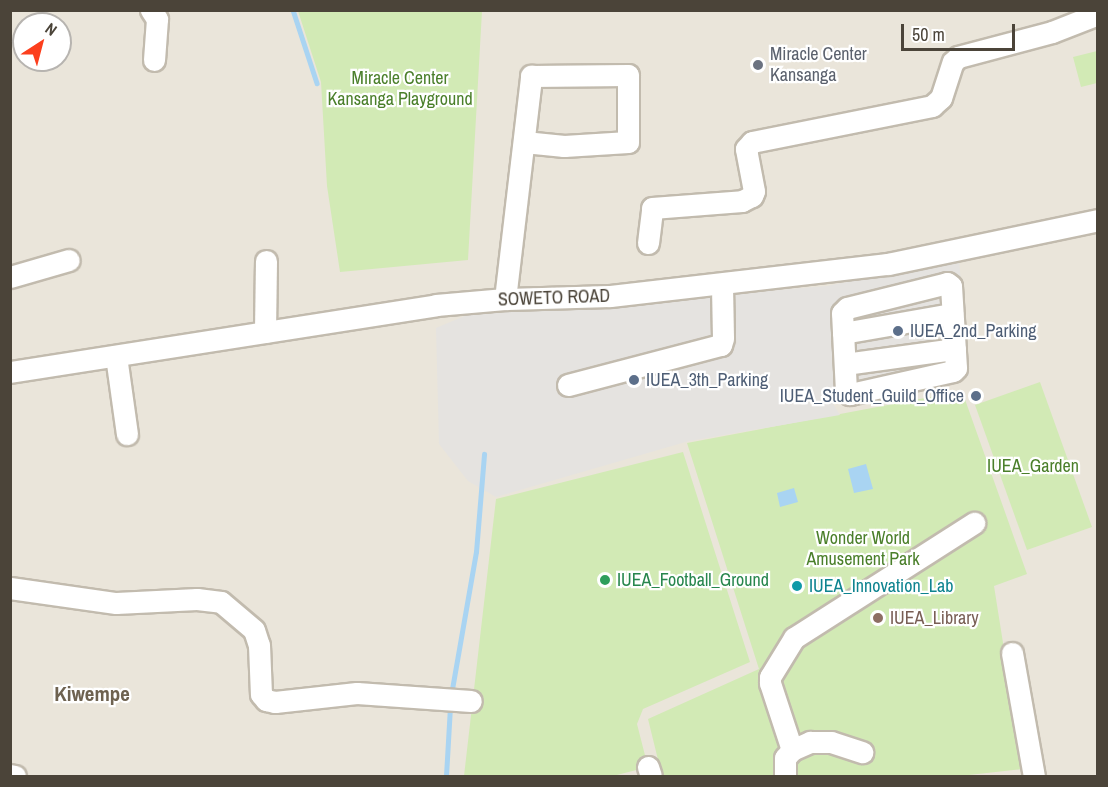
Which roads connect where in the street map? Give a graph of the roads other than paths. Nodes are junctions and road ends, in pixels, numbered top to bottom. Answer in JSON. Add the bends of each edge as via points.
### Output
{"nodes":[{"id":1,"x":151,"y":10,"type":"edge"},
{"id":2,"x":1090,"y":14,"type":"edge"},
{"id":3,"x":154,"y":60,"type":"dead end"},
{"id":4,"x":524,"y":142,"type":"junction"},
{"id":5,"x":1098,"y":220,"type":"edge"},
{"id":6,"x":648,"y":243,"type":"dead end"},
{"id":7,"x":69,"y":260,"type":"dead end"},
{"id":8,"x":266,"y":261,"type":"dead end"},
{"id":9,"x":888,"y":264,"type":"junction"},
{"id":10,"x":10,"y":277,"type":"edge"},
{"id":11,"x":722,"y":285,"type":"junction"},
{"id":12,"x":896,"y":296,"type":"junction"},
{"id":13,"x":505,"y":299,"type":"junction"},
{"id":14,"x":952,"y":314,"type":"junction"},
{"id":15,"x":905,"y":322,"type":"junction"},
{"id":16,"x":265,"y":332,"type":"junction"},
{"id":17,"x":843,"y":333,"type":"junction"},
{"id":18,"x":955,"y":349,"type":"junction"},
{"id":19,"x":116,"y":356,"type":"junction"},
{"id":20,"x":845,"y":364,"type":"junction"},
{"id":21,"x":10,"y":372,"type":"edge"},
{"id":22,"x":567,"y":386,"type":"dead end"},
{"id":23,"x":127,"y":434,"type":"dead end"},
{"id":24,"x":974,"y":523,"type":"dead end"},
{"id":25,"x":10,"y":588,"type":"edge"},
{"id":26,"x":1012,"y":653,"type":"dead end"},
{"id":27,"x":471,"y":701,"type":"dead end"},
{"id":28,"x":792,"y":750,"type":"junction"},
{"id":29,"x":862,"y":752,"type":"dead end"},
{"id":30,"x":10,"y":775,"type":"edge"},
{"id":31,"x":15,"y":777,"type":"edge"},
{"id":32,"x":785,"y":777,"type":"edge"},
{"id":33,"x":1034,"y":777,"type":"edge"}],
"edges":[{"from":1,"to":3,"type":"street","via":[[157,19]]},
{"from":2,"to":6,"type":"street","via":[[1052,32],[958,57],[941,98],[932,106],[752,142],[746,149],[752,196],[742,201],[652,208]]},
{"from":4,"to":4,"type":"street","via":[[564,146],[628,142],[628,75],[531,76]]},
{"from":4,"to":13,"type":"street"},
{"from":5,"to":9,"type":"street","name":"SOWETO ROAD"},
{"from":7,"to":10,"type":"street"},
{"from":8,"to":16,"type":"street"},
{"from":9,"to":11,"type":"street","name":"SOWETO ROAD"},
{"from":9,"to":12,"type":"street"},
{"from":11,"to":13,"type":"street","name":"SOWETO ROAD","via":[[610,296]]},
{"from":11,"to":22,"type":"street","via":[[721,345]]},
{"from":12,"to":14,"type":"street","via":[[947,283],[951,286]]},
{"from":12,"to":15,"type":"street"},
{"from":12,"to":17,"type":"street","via":[[847,308],[842,313]]},
{"from":13,"to":16,"type":"street","name":"SOWETO ROAD","via":[[436,305]]},
{"from":14,"to":15,"type":"street"},
{"from":14,"to":18,"type":"street"},
{"from":15,"to":17,"type":"street"},
{"from":16,"to":19,"type":"street","name":"SOWETO ROAD"},
{"from":17,"to":20,"type":"street"},
{"from":18,"to":20,"type":"street"},
{"from":18,"to":20,"type":"street","via":[[953,371],[850,394],[846,391]]},
{"from":19,"to":21,"type":"street","name":"SOWETO ROAD"},
{"from":19,"to":23,"type":"street"},
{"from":24,"to":28,"type":"street","via":[[794,639],[770,677]]},
{"from":25,"to":27,"type":"street","via":[[116,603],[197,599],[221,602],[254,630],[259,645],[261,694],[266,700],[357,693]]},
{"from":26,"to":33,"type":"street"},
{"from":28,"to":29,"type":"street","via":[[810,742],[831,742]]},
{"from":28,"to":32,"type":"street","via":[[785,758]]},
{"from":30,"to":31,"type":"street"}]}
